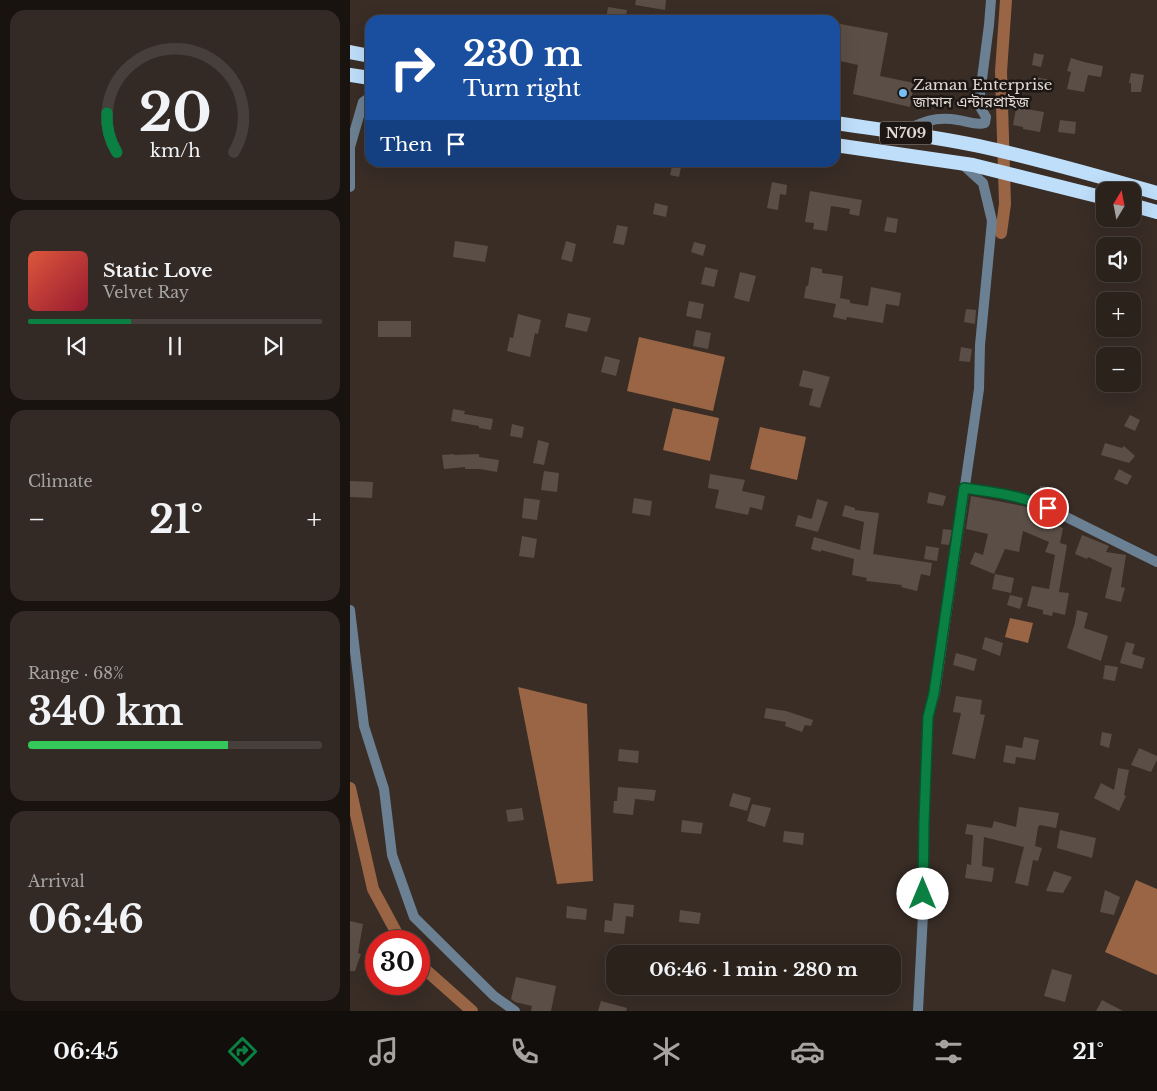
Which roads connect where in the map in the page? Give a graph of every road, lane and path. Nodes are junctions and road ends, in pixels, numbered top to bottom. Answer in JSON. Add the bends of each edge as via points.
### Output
{"nodes":[{"id":1,"x":991,"y":0,"type":"edge"},
{"id":2,"x":350,"y":52,"type":"edge"},
{"id":3,"x":365,"y":55,"type":"edge"},
{"id":4,"x":350,"y":75,"type":"edge"},
{"id":5,"x":365,"y":77,"type":"edge"},
{"id":6,"x":365,"y":101,"type":"edge"},
{"id":7,"x":840,"y":125,"type":"edge"},
{"id":8,"x":902,"y":133,"type":"junction"},
{"id":9,"x":840,"y":146,"type":"edge"},
{"id":10,"x":350,"y":147,"type":"edge"},
{"id":11,"x":350,"y":147,"type":"edge"},
{"id":12,"x":967,"y":164,"type":"junction"},
{"id":13,"x":350,"y":187,"type":"edge"},
{"id":14,"x":1157,"y":193,"type":"edge"},
{"id":15,"x":1096,"y":196,"type":"edge"},
{"id":16,"x":1141,"y":208,"type":"edge"},
{"id":17,"x":1157,"y":212,"type":"edge"},
{"id":18,"x":964,"y":488,"type":"junction"},
{"id":19,"x":1157,"y":562,"type":"edge"},
{"id":20,"x":350,"y":610,"type":"edge"},
{"id":21,"x":515,"y":1011,"type":"edge"},
{"id":22,"x":918,"y":1011,"type":"edge"}],
"edges":[{"from":1,"to":8,"type":"street","via":[[979,102],[986,117],[985,123],[940,119],[922,122]]},
{"from":2,"to":3,"type":"highway"},
{"from":4,"to":5,"type":"highway"},
{"from":6,"to":10,"type":"street"},
{"from":7,"to":8,"type":"highway","number":"N709"},
{"from":8,"to":14,"type":"highway","number":"N709","via":[[1036,159]]},
{"from":9,"to":12,"type":"highway","number":"N709"},
{"from":11,"to":13,"type":"street"},
{"from":12,"to":15,"type":"highway","number":"N709"},
{"from":12,"to":18,"type":"street","via":[[982,184],[992,221],[979,389]]},
{"from":16,"to":17,"type":"highway"},
{"from":18,"to":19,"type":"street","via":[[1034,501]]},
{"from":18,"to":22,"type":"street","via":[[928,717]]},
{"from":20,"to":21,"type":"street","via":[[364,726],[384,789],[392,855],[414,917],[494,996]]}]}
